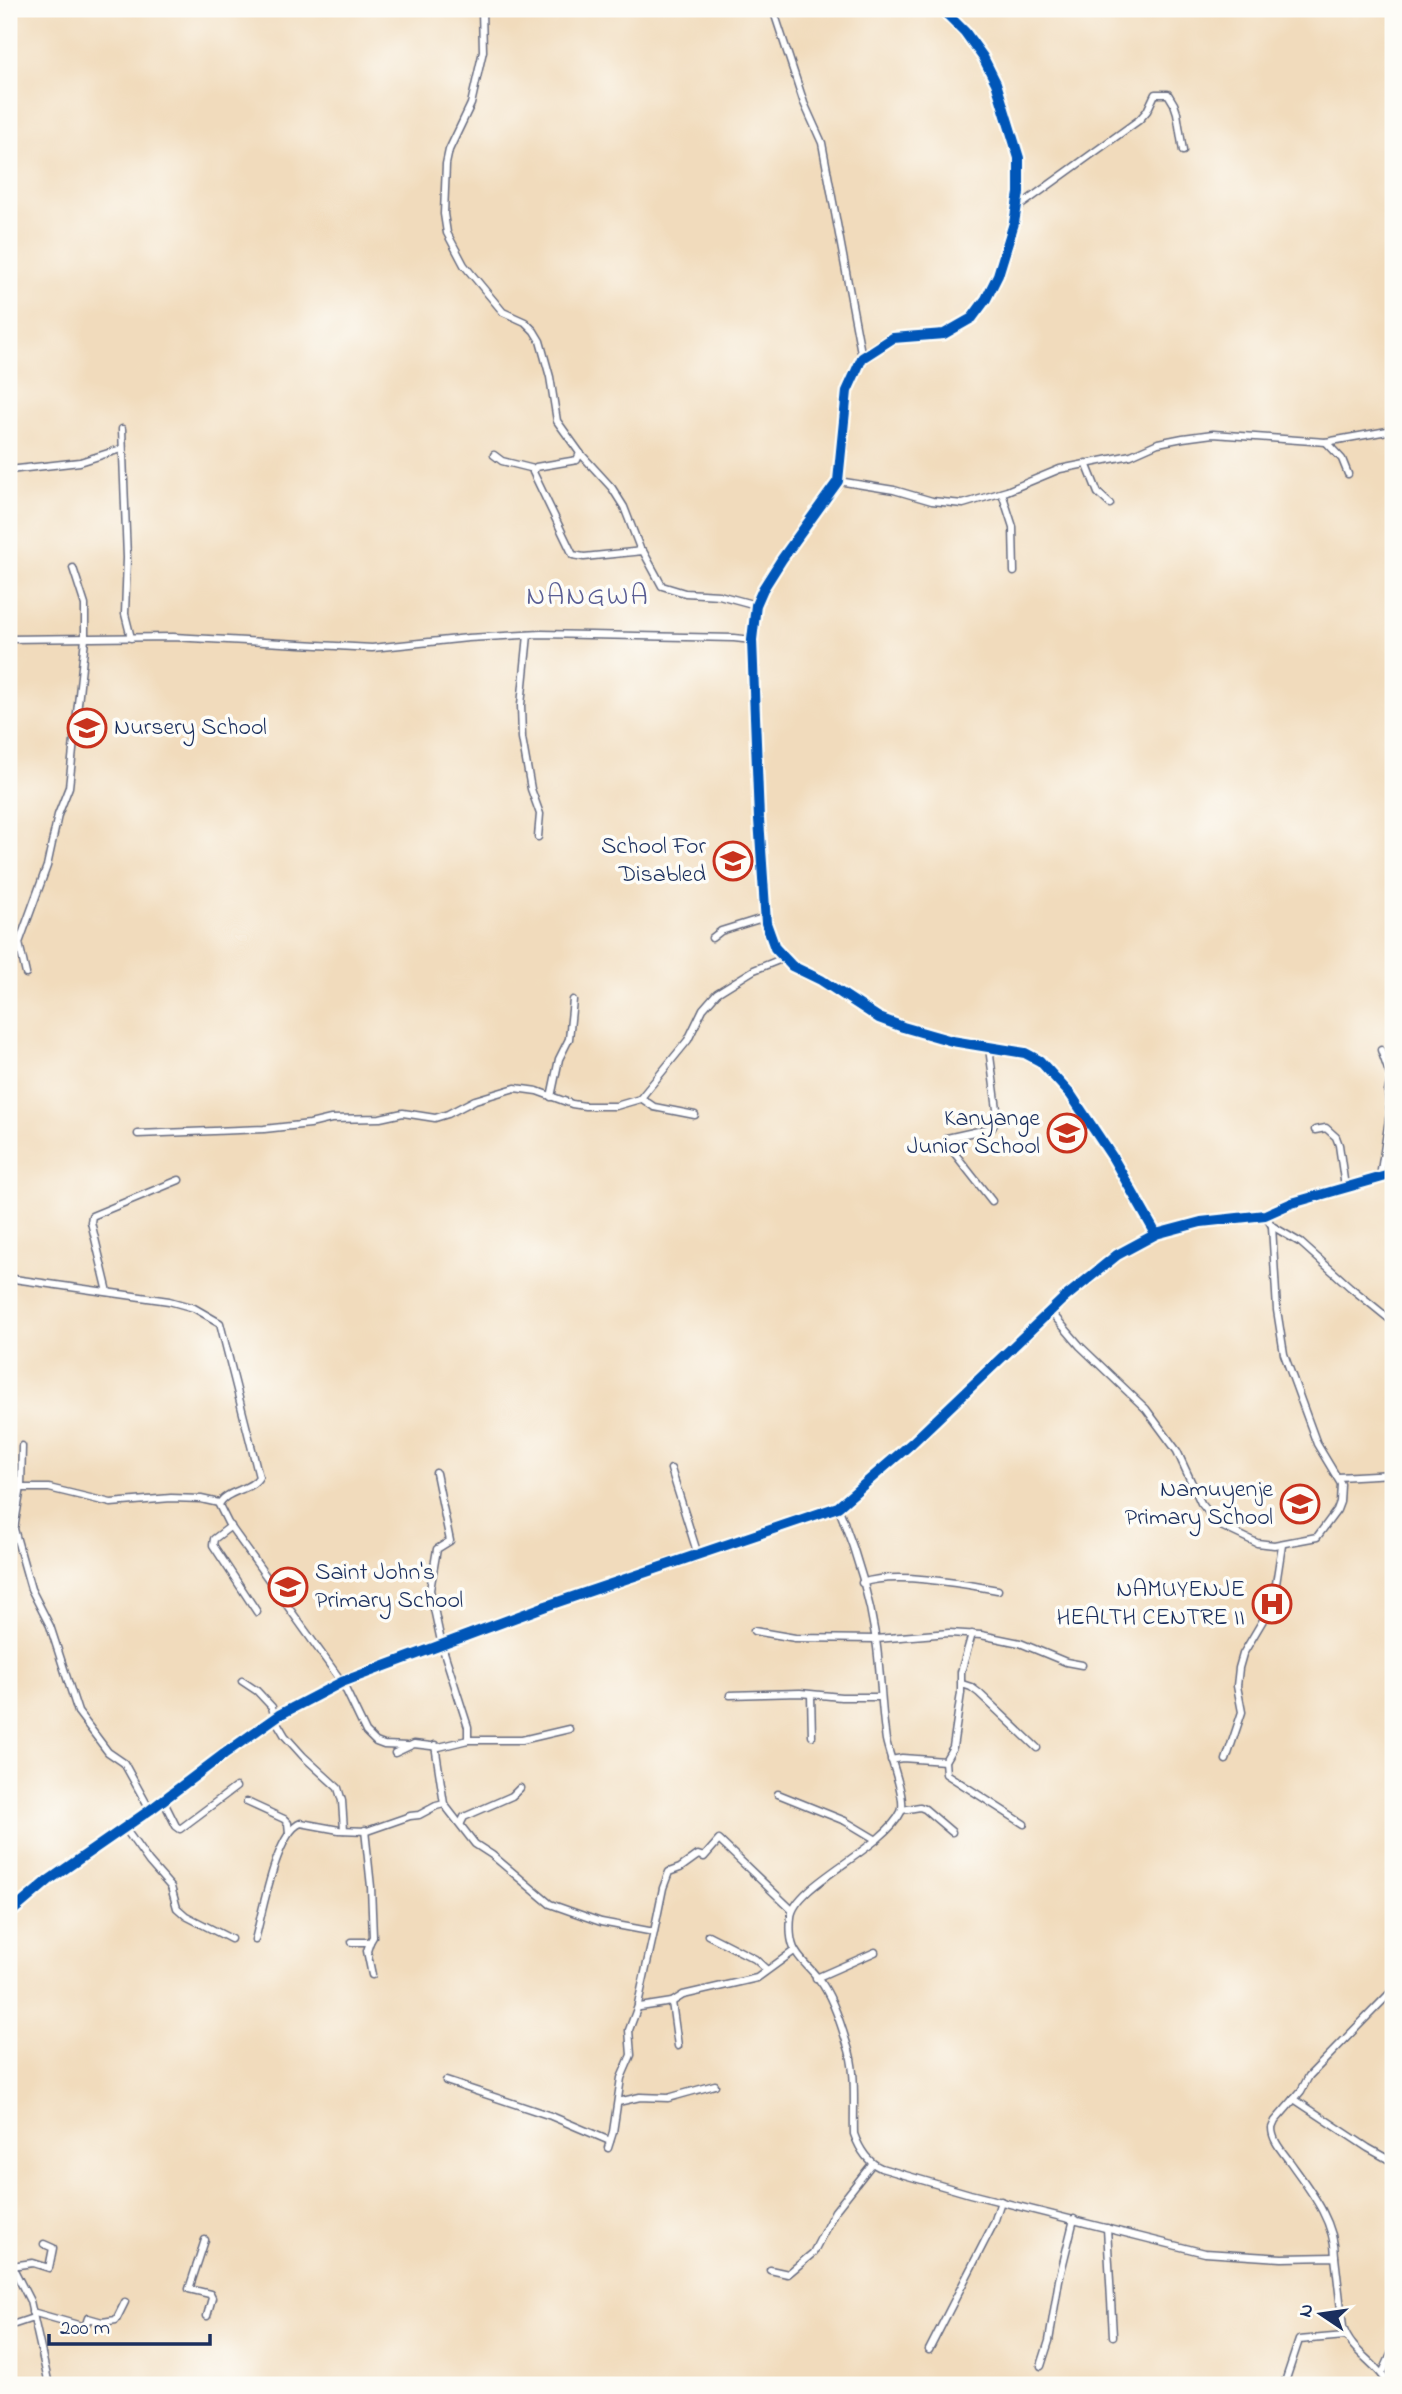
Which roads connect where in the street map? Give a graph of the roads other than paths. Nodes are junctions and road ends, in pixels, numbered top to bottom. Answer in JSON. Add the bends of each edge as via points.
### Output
{"nodes":[{"id":1,"x":482,"y":9,"type":"edge"},
{"id":2,"x":773,"y":9,"type":"edge"},
{"id":3,"x":942,"y":9,"type":"edge"},
{"id":4,"x":1183,"y":151,"type":"dead end"},
{"id":5,"x":1019,"y":193,"type":"junction"},
{"id":6,"x":1039,"y":193,"type":"junction"},
{"id":7,"x":1016,"y":208,"type":"junction"},
{"id":8,"x":862,"y":358,"type":"junction"},
{"id":9,"x":122,"y":429,"type":"dead end"},
{"id":10,"x":1393,"y":430,"type":"edge"},
{"id":11,"x":1326,"y":442,"type":"junction"},
{"id":12,"x":121,"y":449,"type":"junction"},
{"id":13,"x":580,"y":453,"type":"junction"},
{"id":14,"x":494,"y":455,"type":"dead end"},
{"id":15,"x":1086,"y":463,"type":"junction"},
{"id":16,"x":534,"y":468,"type":"junction"},
{"id":17,"x":9,"y":470,"type":"edge"},
{"id":18,"x":1348,"y":474,"type":"dead end"},
{"id":19,"x":838,"y":481,"type":"junction"},
{"id":20,"x":1002,"y":493,"type":"junction"},
{"id":21,"x":1110,"y":503,"type":"dead end"},
{"id":22,"x":641,"y":551,"type":"junction"},
{"id":23,"x":73,"y":568,"type":"dead end"},
{"id":24,"x":1014,"y":572,"type":"dead end"},
{"id":25,"x":756,"y":606,"type":"junction"},
{"id":26,"x":527,"y":635,"type":"junction"},
{"id":27,"x":131,"y":638,"type":"junction"},
{"id":28,"x":9,"y":639,"type":"edge"},
{"id":29,"x":85,"y":639,"type":"junction"},
{"id":30,"x":752,"y":640,"type":"junction"},
{"id":31,"x":538,"y":837,"type":"dead end"},
{"id":32,"x":766,"y":917,"type":"junction"},
{"id":33,"x":712,"y":938,"type":"dead end"},
{"id":34,"x":784,"y":958,"type":"junction"},
{"id":35,"x":26,"y":974,"type":"dead end"},
{"id":36,"x":573,"y":1000,"type":"dead end"},
{"id":37,"x":989,"y":1048,"type":"junction"},
{"id":38,"x":1381,"y":1050,"type":"dead end"},
{"id":39,"x":551,"y":1097,"type":"junction"},
{"id":40,"x":641,"y":1098,"type":"junction"},
{"id":41,"x":695,"y":1115,"type":"dead end"},
{"id":42,"x":1315,"y":1130,"type":"dead end"},
{"id":43,"x":138,"y":1134,"type":"dead end"},
{"id":44,"x":1393,"y":1174,"type":"edge"},
{"id":45,"x":1380,"y":1177,"type":"junction"},
{"id":46,"x":179,"y":1180,"type":"dead end"},
{"id":47,"x":1345,"y":1187,"type":"junction"},
{"id":48,"x":992,"y":1201,"type":"dead end"},
{"id":49,"x":1265,"y":1215,"type":"junction"},
{"id":50,"x":1272,"y":1226,"type":"junction"},
{"id":51,"x":1156,"y":1234,"type":"junction"},
{"id":52,"x":14,"y":1279,"type":"dead end"},
{"id":53,"x":108,"y":1292,"type":"junction"},
{"id":54,"x":1051,"y":1311,"type":"junction"},
{"id":55,"x":1393,"y":1322,"type":"edge"},
{"id":56,"x":22,"y":1446,"type":"dead end"},
{"id":57,"x":671,"y":1469,"type":"dead end"},
{"id":58,"x":436,"y":1473,"type":"dead end"},
{"id":59,"x":1393,"y":1474,"type":"edge"},
{"id":60,"x":1338,"y":1477,"type":"junction"},
{"id":61,"x":21,"y":1488,"type":"junction"},
{"id":62,"x":219,"y":1503,"type":"junction"},
{"id":63,"x":838,"y":1507,"type":"junction"},
{"id":64,"x":231,"y":1526,"type":"junction"},
{"id":65,"x":1282,"y":1545,"type":"junction"},
{"id":66,"x":698,"y":1555,"type":"junction"},
{"id":67,"x":863,"y":1583,"type":"junction"},
{"id":68,"x":998,"y":1590,"type":"dead end"},
{"id":69,"x":257,"y":1612,"type":"dead end"},
{"id":70,"x":754,"y":1631,"type":"dead end"},
{"id":71,"x":971,"y":1634,"type":"junction"},
{"id":72,"x":876,"y":1639,"type":"junction"},
{"id":73,"x":442,"y":1646,"type":"junction"},
{"id":74,"x":1082,"y":1665,"type":"dead end"},
{"id":75,"x":242,"y":1681,"type":"dead end"},
{"id":76,"x":342,"y":1682,"type":"junction"},
{"id":77,"x":962,"y":1684,"type":"junction"},
{"id":78,"x":730,"y":1695,"type":"dead end"},
{"id":79,"x":811,"y":1695,"type":"junction"},
{"id":80,"x":880,"y":1697,"type":"junction"},
{"id":81,"x":275,"y":1718,"type":"junction"},
{"id":82,"x":569,"y":1729,"type":"dead end"},
{"id":83,"x":812,"y":1736,"type":"dead end"},
{"id":84,"x":468,"y":1740,"type":"junction"},
{"id":85,"x":435,"y":1745,"type":"junction"},
{"id":86,"x":407,"y":1746,"type":"junction"},
{"id":87,"x":1037,"y":1748,"type":"dead end"},
{"id":88,"x":396,"y":1753,"type":"dead end"},
{"id":89,"x":891,"y":1760,"type":"junction"},
{"id":90,"x":1226,"y":1760,"type":"dead end"},
{"id":91,"x":945,"y":1761,"type":"junction"},
{"id":92,"x":236,"y":1787,"type":"dead end"},
{"id":93,"x":520,"y":1788,"type":"dead end"},
{"id":94,"x":778,"y":1794,"type":"dead end"},
{"id":95,"x":163,"y":1800,"type":"junction"},
{"id":96,"x":247,"y":1802,"type":"dead end"},
{"id":97,"x":444,"y":1804,"type":"junction"},
{"id":98,"x":150,"y":1810,"type":"junction"},
{"id":99,"x":902,"y":1810,"type":"junction"},
{"id":100,"x":461,"y":1823,"type":"junction"},
{"id":101,"x":1024,"y":1825,"type":"dead end"},
{"id":102,"x":124,"y":1827,"type":"junction"},
{"id":103,"x":344,"y":1830,"type":"junction"},
{"id":104,"x":365,"y":1830,"type":"junction"},
{"id":105,"x":952,"y":1832,"type":"dead end"},
{"id":106,"x":289,"y":1833,"type":"junction"},
{"id":107,"x":875,"y":1839,"type":"junction"},
{"id":108,"x":792,"y":1910,"type":"junction"},
{"id":109,"x":9,"y":1914,"type":"edge"},
{"id":110,"x":654,"y":1933,"type":"junction"},
{"id":111,"x":708,"y":1935,"type":"dead end"},
{"id":112,"x":231,"y":1939,"type":"dead end"},
{"id":113,"x":255,"y":1940,"type":"dead end"},
{"id":114,"x":352,"y":1942,"type":"dead end"},
{"id":115,"x":370,"y":1942,"type":"junction"},
{"id":116,"x":794,"y":1951,"type":"junction"},
{"id":117,"x":875,"y":1952,"type":"dead end"},
{"id":118,"x":767,"y":1970,"type":"junction"},
{"id":119,"x":372,"y":1975,"type":"dead end"},
{"id":120,"x":816,"y":1978,"type":"junction"},
{"id":121,"x":1393,"y":1990,"type":"edge"},
{"id":122,"x":672,"y":2002,"type":"junction"},
{"id":123,"x":638,"y":2006,"type":"junction"},
{"id":124,"x":678,"y":2046,"type":"dead end"},
{"id":125,"x":446,"y":2081,"type":"dead end"},
{"id":126,"x":715,"y":2085,"type":"dead end"},
{"id":127,"x":1294,"y":2099,"type":"junction"},
{"id":128,"x":618,"y":2102,"type":"junction"},
{"id":129,"x":1393,"y":2162,"type":"edge"},
{"id":130,"x":872,"y":2164,"type":"junction"},
{"id":131,"x":1001,"y":2201,"type":"junction"},
{"id":132,"x":1074,"y":2219,"type":"junction"},
{"id":133,"x":1107,"y":2228,"type":"junction"},
{"id":134,"x":205,"y":2240,"type":"dead end"},
{"id":135,"x":44,"y":2244,"type":"dead end"},
{"id":136,"x":1335,"y":2257,"type":"junction"},
{"id":137,"x":10,"y":2263,"type":"edge"},
{"id":138,"x":771,"y":2270,"type":"dead end"},
{"id":139,"x":125,"y":2302,"type":"dead end"},
{"id":140,"x":32,"y":2315,"type":"junction"},
{"id":141,"x":207,"y":2316,"type":"dead end"},
{"id":142,"x":9,"y":2326,"type":"edge"},
{"id":143,"x":1113,"y":2336,"type":"dead end"},
{"id":144,"x":1345,"y":2336,"type":"junction"},
{"id":145,"x":929,"y":2350,"type":"dead end"},
{"id":146,"x":1393,"y":2350,"type":"edge"},
{"id":147,"x":1041,"y":2366,"type":"dead end"},
{"id":148,"x":1382,"y":2374,"type":"junction"},
{"id":149,"x":49,"y":2385,"type":"edge"},
{"id":150,"x":1284,"y":2385,"type":"edge"},
{"id":151,"x":1389,"y":2385,"type":"edge"}],
"edges":[{"from":1,"to":13,"type":"street","via":[[483,51],[473,94],[446,164],[447,233],[464,265],[499,307],[534,331],[550,377],[557,421]]},
{"from":2,"to":8,"type":"street","via":[[822,143]]},
{"from":3,"to":5,"type":"street","via":[[965,32],[996,83],[1019,158]]},
{"from":4,"to":6,"type":"street","via":[[1174,104],[1168,94],[1156,94],[1139,120]]},
{"from":5,"to":6,"type":"street"},
{"from":5,"to":7,"type":"street"},
{"from":6,"to":7,"type":"street"},
{"from":7,"to":8,"type":"street","via":[[998,275],[972,318],[944,334],[892,338]]},
{"from":8,"to":19,"type":"street","via":[[846,391]]},
{"from":9,"to":12,"type":"street"},
{"from":10,"to":11,"type":"street"},
{"from":11,"to":15,"type":"street","via":[[1213,434]]},
{"from":11,"to":18,"type":"street","via":[[1342,459]]},
{"from":12,"to":17,"type":"street","via":[[80,462]]},
{"from":12,"to":27,"type":"street","via":[[125,614]]},
{"from":13,"to":16,"type":"street","via":[[577,460]]},
{"from":13,"to":22,"type":"street","via":[[624,507]]},
{"from":14,"to":16,"type":"street"},
{"from":15,"to":20,"type":"street"},
{"from":15,"to":21,"type":"street","via":[[1098,494]]},
{"from":16,"to":22,"type":"street","via":[[573,555]]},
{"from":19,"to":20,"type":"street","via":[[952,504]]},
{"from":19,"to":25,"type":"street","via":[[782,559]]},
{"from":20,"to":24,"type":"street","via":[[1013,527]]},
{"from":22,"to":25,"type":"street","via":[[662,586]]},
{"from":23,"to":29,"type":"street","via":[[85,605]]},
{"from":25,"to":30,"type":"street"},
{"from":26,"to":27,"type":"street","via":[[372,648]]},
{"from":26,"to":30,"type":"street"},
{"from":26,"to":31,"type":"street","via":[[522,738],[540,814]]},
{"from":27,"to":29,"type":"street"},
{"from":28,"to":29,"type":"street"},
{"from":29,"to":35,"type":"street","via":[[69,787],[19,943]]},
{"from":30,"to":32,"type":"street"},
{"from":32,"to":33,"type":"street"},
{"from":32,"to":34,"type":"street","via":[[771,940]]},
{"from":34,"to":37,"type":"street","via":[[879,1018]]},
{"from":34,"to":40,"type":"street","via":[[717,993],[703,1009],[688,1040]]},
{"from":36,"to":39,"type":"street","via":[[569,1039],[559,1059]]},
{"from":37,"to":48,"type":"street","via":[[998,1117],[992,1128],[947,1138]]},
{"from":37,"to":51,"type":"street","via":[[1030,1055],[1056,1076],[1113,1158]]},
{"from":38,"to":45,"type":"street","via":[[1391,1078]]},
{"from":39,"to":40,"type":"street","via":[[585,1106],[616,1106]]},
{"from":39,"to":43,"type":"street","via":[[515,1088],[435,1118],[403,1113],[264,1129]]},
{"from":40,"to":41,"type":"street","via":[[654,1107]]},
{"from":42,"to":47,"type":"street","via":[[1326,1128],[1336,1137]]},
{"from":44,"to":45,"type":"street"},
{"from":45,"to":47,"type":"street"},
{"from":46,"to":53,"type":"street","via":[[92,1216]]},
{"from":47,"to":49,"type":"street"},
{"from":49,"to":50,"type":"street"},
{"from":49,"to":51,"type":"street","via":[[1201,1222]]},
{"from":50,"to":55,"type":"street","via":[[1301,1243]]},
{"from":50,"to":60,"type":"street","via":[[1284,1354],[1317,1444]]},
{"from":51,"to":54,"type":"street","via":[[1098,1268]]},
{"from":52,"to":53,"type":"street"},
{"from":53,"to":62,"type":"street","via":[[169,1301],[220,1322],[259,1477]]},
{"from":54,"to":63,"type":"street"},
{"from":54,"to":65,"type":"street","via":[[1080,1346],[1146,1409],[1177,1451],[1200,1503],[1219,1525],[1257,1543]]},
{"from":56,"to":61,"type":"street"},
{"from":57,"to":66,"type":"street"},
{"from":58,"to":73,"type":"street","via":[[450,1539],[437,1549],[430,1588]]},
{"from":59,"to":60,"type":"street"},
{"from":60,"to":65,"type":"street","via":[[1340,1502],[1331,1521],[1317,1537]]},
{"from":61,"to":62,"type":"street","via":[[49,1488],[111,1503],[171,1498]]},
{"from":61,"to":98,"type":"street","via":[[16,1538],[78,1712],[108,1752],[124,1763]]},
{"from":62,"to":64,"type":"street"},
{"from":63,"to":66,"type":"street"},
{"from":63,"to":67,"type":"street"},
{"from":64,"to":69,"type":"street","via":[[213,1545]]},
{"from":64,"to":76,"type":"street"},
{"from":65,"to":90,"type":"street","via":[[1269,1610],[1239,1668],[1242,1712]]},
{"from":66,"to":73,"type":"street"},
{"from":67,"to":68,"type":"street","via":[[880,1578],[929,1580]]},
{"from":67,"to":72,"type":"street"},
{"from":70,"to":72,"type":"street","via":[[795,1638]]},
{"from":71,"to":72,"type":"street"},
{"from":71,"to":74,"type":"street","via":[[1020,1643]]},
{"from":71,"to":77,"type":"street"},
{"from":72,"to":80,"type":"street"},
{"from":73,"to":76,"type":"street"},
{"from":73,"to":84,"type":"street"},
{"from":75,"to":81,"type":"street","via":[[272,1707]]},
{"from":76,"to":81,"type":"street"},
{"from":76,"to":86,"type":"street","via":[[366,1732],[376,1742]]},
{"from":77,"to":87,"type":"street","via":[[979,1693]]},
{"from":77,"to":91,"type":"street","via":[[953,1747]]},
{"from":78,"to":79,"type":"street"},
{"from":79,"to":80,"type":"street"},
{"from":79,"to":83,"type":"street"},
{"from":80,"to":89,"type":"street"},
{"from":81,"to":95,"type":"street"},
{"from":81,"to":103,"type":"street","via":[[285,1736],[338,1788]]},
{"from":82,"to":84,"type":"street","via":[[522,1740]]},
{"from":84,"to":85,"type":"street"},
{"from":85,"to":86,"type":"street"},
{"from":85,"to":97,"type":"street"},
{"from":86,"to":88,"type":"street"},
{"from":89,"to":91,"type":"street"},
{"from":89,"to":99,"type":"street"},
{"from":91,"to":101,"type":"street","via":[[946,1774]]},
{"from":92,"to":95,"type":"street","via":[[180,1829]]},
{"from":93,"to":100,"type":"street"},
{"from":94,"to":107,"type":"street","via":[[845,1821]]},
{"from":95,"to":98,"type":"street"},
{"from":96,"to":106,"type":"street","via":[[284,1819]]},
{"from":97,"to":100,"type":"street"},
{"from":97,"to":104,"type":"street"},
{"from":98,"to":102,"type":"street"},
{"from":99,"to":105,"type":"street","via":[[925,1809]]},
{"from":99,"to":107,"type":"street"},
{"from":100,"to":110,"type":"street","via":[[475,1844],[550,1905]]},
{"from":102,"to":109,"type":"street"},
{"from":102,"to":112,"type":"street","via":[[171,1887],[177,1908]]},
{"from":103,"to":104,"type":"street"},
{"from":103,"to":106,"type":"street","via":[[301,1823]]},
{"from":104,"to":115,"type":"street","via":[[372,1888]]},
{"from":106,"to":113,"type":"street"},
{"from":107,"to":108,"type":"street","via":[[801,1897]]},
{"from":108,"to":110,"type":"street","via":[[719,1840],[704,1857],[698,1855],[669,1872]]},
{"from":108,"to":116,"type":"street"},
{"from":110,"to":123,"type":"street"},
{"from":111,"to":118,"type":"street"},
{"from":114,"to":115,"type":"street"},
{"from":115,"to":119,"type":"street","via":[[367,1951]]},
{"from":116,"to":118,"type":"street"},
{"from":116,"to":120,"type":"street"},
{"from":117,"to":120,"type":"street"},
{"from":118,"to":122,"type":"street","via":[[757,1978],[683,1995]]},
{"from":120,"to":130,"type":"street","via":[[849,2048],[855,2134]]},
{"from":121,"to":127,"type":"street","via":[[1309,2076]]},
{"from":122,"to":123,"type":"street"},
{"from":122,"to":124,"type":"street"},
{"from":123,"to":128,"type":"street","via":[[629,2030],[631,2055],[621,2078]]},
{"from":125,"to":128,"type":"street","via":[[551,2116],[609,2145]]},
{"from":126,"to":128,"type":"street","via":[[668,2098],[640,2096]]},
{"from":127,"to":129,"type":"street"},
{"from":127,"to":136,"type":"street","via":[[1275,2121],[1272,2134],[1321,2208],[1334,2237]]},
{"from":130,"to":131,"type":"street"},
{"from":130,"to":138,"type":"street","via":[[835,2211],[813,2253],[792,2272]]},
{"from":131,"to":132,"type":"street"},
{"from":131,"to":145,"type":"street","via":[[995,2222]]},
{"from":132,"to":133,"type":"street"},
{"from":132,"to":147,"type":"street"},
{"from":133,"to":136,"type":"street","via":[[1205,2253],[1282,2259]]},
{"from":133,"to":143,"type":"street"},
{"from":134,"to":141,"type":"street","via":[[189,2289],[210,2294]]},
{"from":135,"to":137,"type":"street","via":[[53,2248],[49,2268]]},
{"from":136,"to":144,"type":"street"},
{"from":137,"to":140,"type":"street"},
{"from":139,"to":140,"type":"street","via":[[116,2320],[88,2318],[85,2327]]},
{"from":140,"to":142,"type":"street"},
{"from":140,"to":149,"type":"street"},
{"from":144,"to":148,"type":"street"},
{"from":144,"to":150,"type":"street","via":[[1299,2340]]},
{"from":146,"to":148,"type":"street"},
{"from":148,"to":151,"type":"street"}]}
